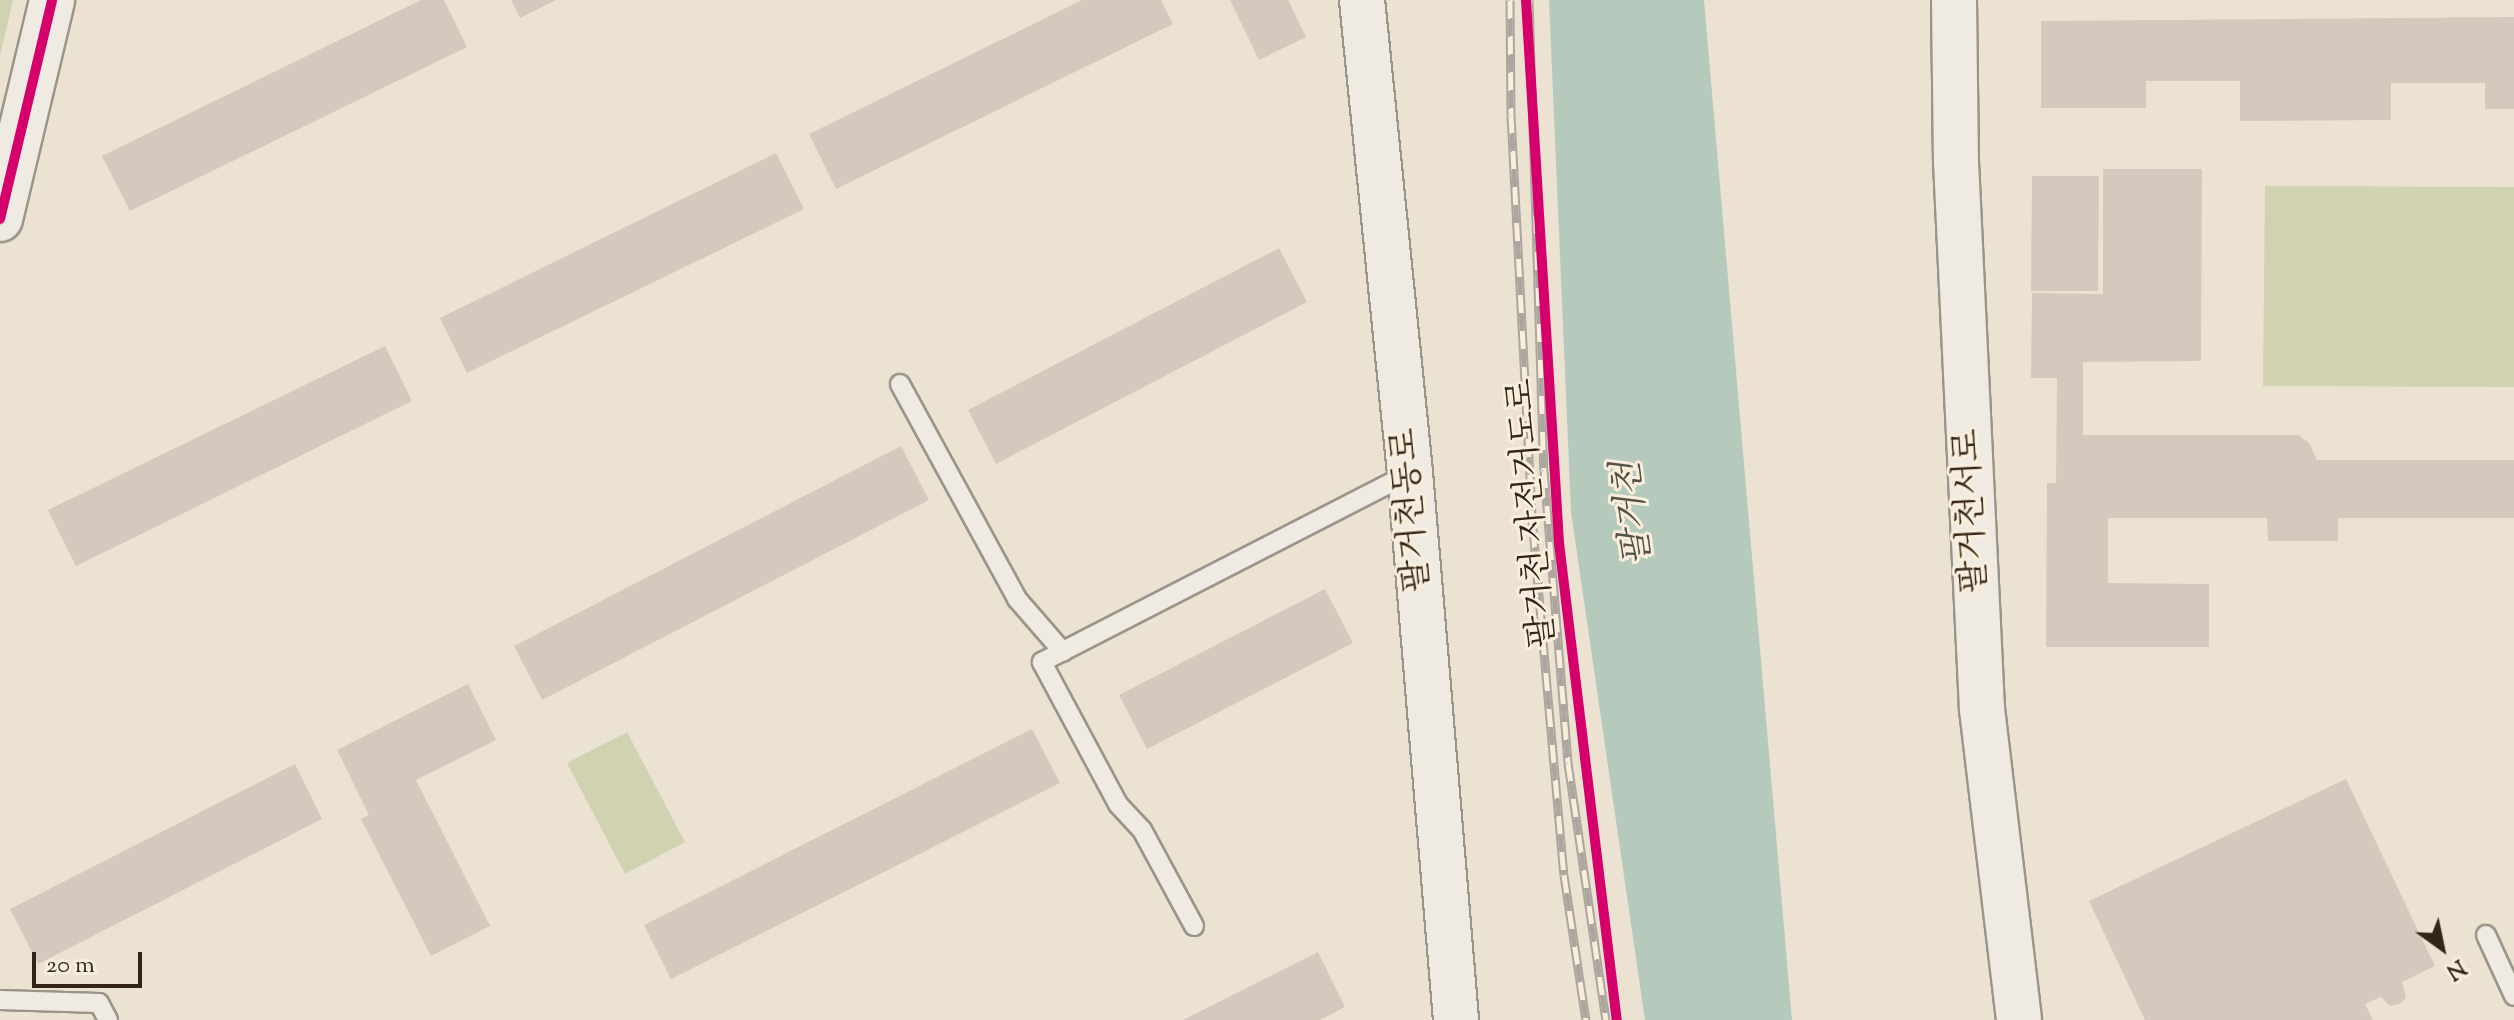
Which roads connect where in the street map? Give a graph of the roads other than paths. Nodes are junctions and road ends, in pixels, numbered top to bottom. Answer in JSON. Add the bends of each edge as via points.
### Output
{"nodes":[{"id":1,"x":52,"y":0,"type":"edge"},
{"id":2,"x":1362,"y":0,"type":"edge"},
{"id":3,"x":1954,"y":0,"type":"edge"},
{"id":4,"x":0,"y":219,"type":"edge"},
{"id":5,"x":900,"y":384,"type":"dead end"},
{"id":6,"x":1410,"y":473,"type":"junction"},
{"id":7,"x":1063,"y":652,"type":"junction"},
{"id":8,"x":1194,"y":926,"type":"dead end"},
{"id":9,"x":2486,"y":935,"type":"dead end"},
{"id":10,"x":2514,"y":996,"type":"edge"},
{"id":11,"x":0,"y":1000,"type":"edge"},
{"id":12,"x":108,"y":1020,"type":"edge"},
{"id":13,"x":1456,"y":1020,"type":"edge"},
{"id":14,"x":2019,"y":1020,"type":"edge"}],
"edges":[{"from":1,"to":4,"type":"main road"},
{"from":2,"to":6,"type":"main road","name":"팔거천동로"},
{"from":3,"to":14,"type":"main road","name":"팔거천서로","via":[[1956,162],[1982,709]]},
{"from":5,"to":7,"type":"lane","via":[[1017,599]]},
{"from":6,"to":7,"type":"lane"},
{"from":6,"to":13,"type":"main road","name":"팔거천동로"},
{"from":7,"to":8,"type":"lane","via":[[1042,662],[1118,804],[1142,830]]},
{"from":9,"to":10,"type":"lane"},
{"from":11,"to":12,"type":"lane","via":[[99,1003]]}]}
